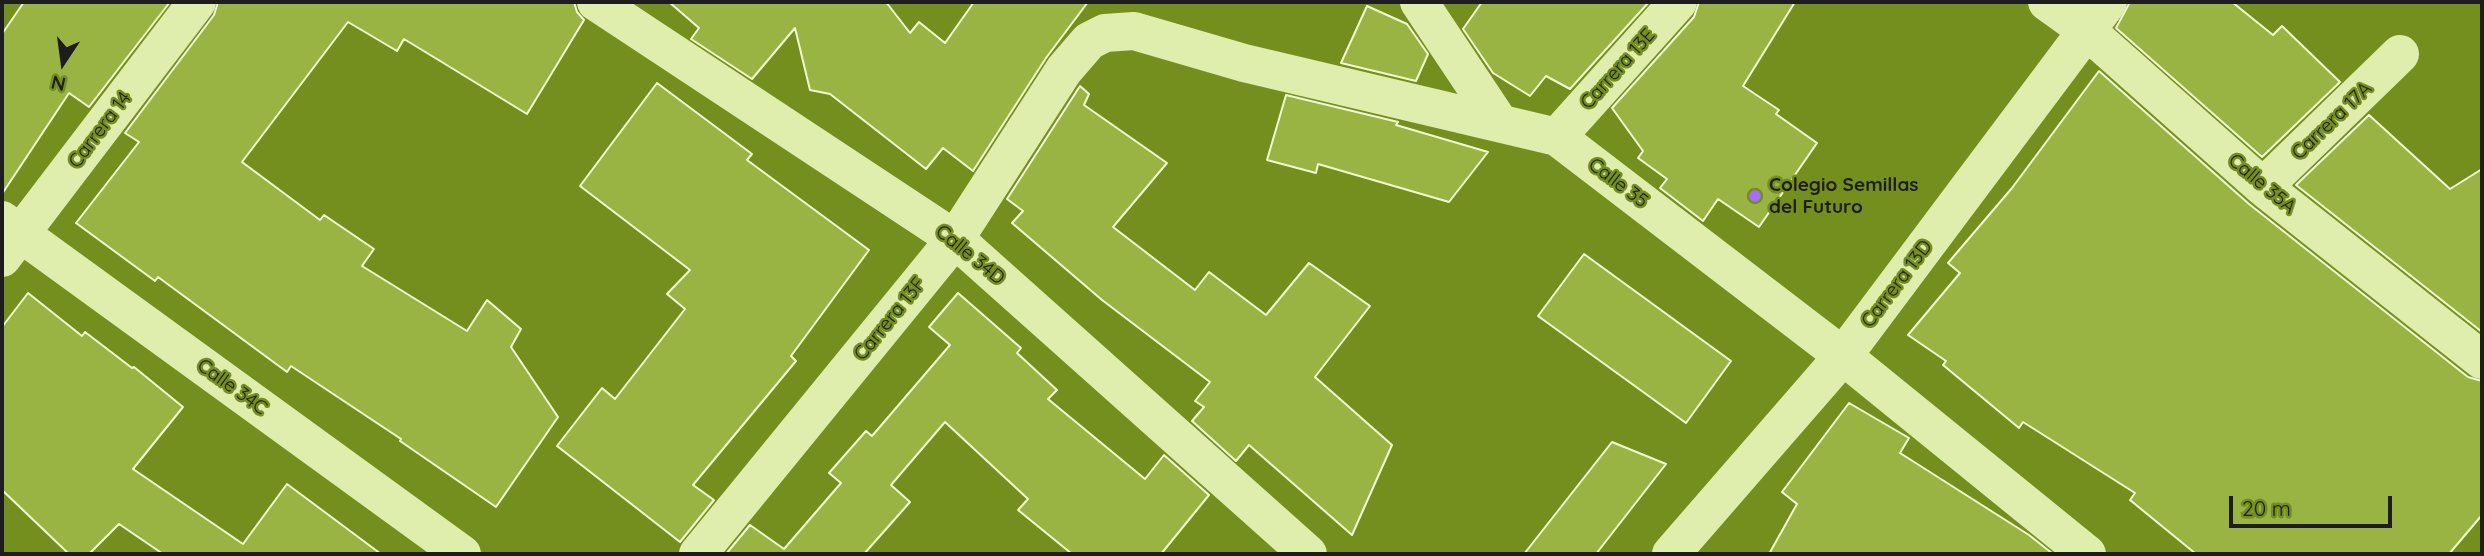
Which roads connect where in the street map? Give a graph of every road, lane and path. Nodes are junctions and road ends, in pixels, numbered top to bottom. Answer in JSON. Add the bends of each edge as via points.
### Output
{"nodes":[{"id":1,"x":197,"y":2,"type":"edge"},
{"id":2,"x":596,"y":2,"type":"edge"},
{"id":3,"x":1419,"y":2,"type":"edge"},
{"id":4,"x":1678,"y":2,"type":"edge"},
{"id":5,"x":2047,"y":2,"type":"edge"},
{"id":6,"x":2097,"y":16,"type":"edge"},
{"id":7,"x":2400,"y":54,"type":"dead end"},
{"id":8,"x":1064,"y":70,"type":"joint"},
{"id":9,"x":1499,"y":122,"type":"junction"},
{"id":10,"x":1557,"y":137,"type":"junction"},
{"id":11,"x":2263,"y":187,"type":"junction"},
{"id":12,"x":8,"y":237,"type":"edge"},
{"id":13,"x":955,"y":239,"type":"junction"},
{"id":14,"x":1843,"y":356,"type":"junction"},
{"id":15,"x":2482,"y":360,"type":"edge"},
{"id":16,"x":462,"y":554,"type":"edge"},
{"id":17,"x":698,"y":554,"type":"edge"},
{"id":18,"x":1308,"y":554,"type":"edge"},
{"id":19,"x":1671,"y":554,"type":"edge"},
{"id":20,"x":2087,"y":554,"type":"edge"}],
"edges":[{"from":1,"to":12,"type":"street","name":"Carrera 14"},
{"from":2,"to":13,"type":"street","name":"Calle 34D"},
{"from":3,"to":9,"type":"street"},
{"from":4,"to":10,"type":"street","name":"Carrera 13E"},
{"from":5,"to":6,"type":"street","name":"Calle 35A"},
{"from":6,"to":11,"type":"street","name":"Calle 35A"},
{"from":6,"to":14,"type":"street","name":"Carrera 13D"},
{"from":7,"to":11,"type":"street","name":"Carrera 17A"},
{"from":8,"to":9,"type":"street","name":"Calle 35","via":[[1089,41],[1105,33],[1134,31],[1244,63]]},
{"from":8,"to":13,"type":"street","name":"Carrera 13F"},
{"from":9,"to":10,"type":"street","name":"Calle 35"},
{"from":10,"to":14,"type":"street","name":"Calle 35"},
{"from":11,"to":15,"type":"street","name":"Calle 35A"},
{"from":12,"to":16,"type":"street","name":"Calle 34C"},
{"from":13,"to":17,"type":"street","name":"Carrera 13F"},
{"from":13,"to":18,"type":"street","name":"Calle 34D"},
{"from":14,"to":19,"type":"street","name":"Carrera 13D"},
{"from":14,"to":20,"type":"street","name":"Calle 35"}]}
